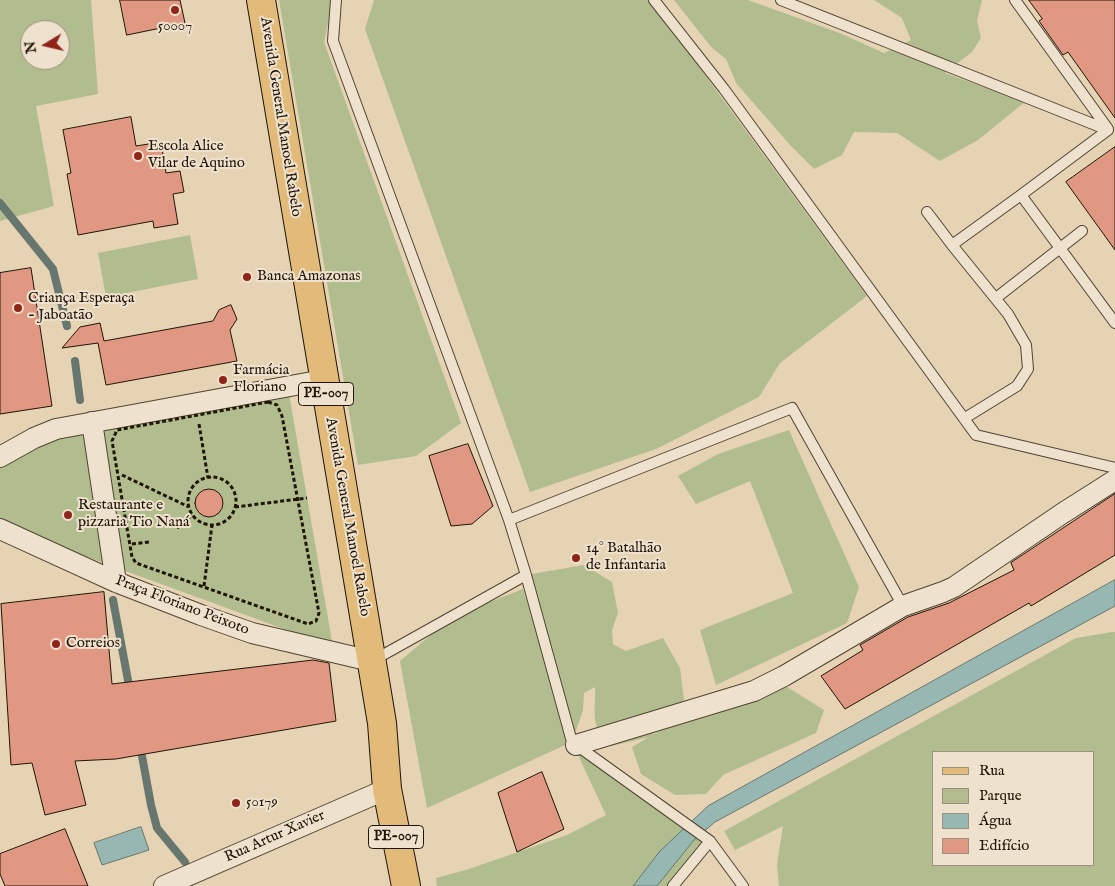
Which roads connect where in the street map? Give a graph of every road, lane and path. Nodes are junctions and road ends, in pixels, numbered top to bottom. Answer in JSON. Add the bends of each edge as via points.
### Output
{"nodes":[{"id":1,"x":261,"y":0,"type":"edge"},
{"id":2,"x":336,"y":0,"type":"edge"},
{"id":3,"x":654,"y":0,"type":"edge"},
{"id":4,"x":781,"y":0,"type":"edge"},
{"id":5,"x":1015,"y":0,"type":"edge"},
{"id":6,"x":1108,"y":130,"type":"junction"},
{"id":7,"x":1020,"y":195,"type":"junction"},
{"id":8,"x":927,"y":212,"type":"dead end"},
{"id":9,"x":1082,"y":231,"type":"dead end"},
{"id":10,"x":952,"y":246,"type":"junction"},
{"id":11,"x":1060,"y":248,"type":"junction"},
{"id":12,"x":996,"y":298,"type":"junction"},
{"id":13,"x":1115,"y":323,"type":"edge"},
{"id":14,"x":323,"y":380,"type":"junction"},
{"id":15,"x":198,"y":416,"type":"junction"},
{"id":16,"x":965,"y":418,"type":"junction"},
{"id":17,"x":92,"y":422,"type":"junction"},
{"id":18,"x":0,"y":458,"type":"edge"},
{"id":19,"x":1115,"y":468,"type":"edge"},
{"id":20,"x":118,"y":473,"type":"junction"},
{"id":21,"x":208,"y":478,"type":"junction"},
{"id":22,"x":1115,"y":480,"type":"edge"},
{"id":23,"x":307,"y":498,"type":"dead end"},
{"id":24,"x":298,"y":499,"type":"junction"},
{"id":25,"x":235,"y":507,"type":"junction"},
{"id":26,"x":189,"y":508,"type":"junction"},
{"id":27,"x":192,"y":515,"type":"junction"},
{"id":28,"x":509,"y":520,"type":"junction"},
{"id":29,"x":212,"y":525,"type":"junction"},
{"id":30,"x":178,"y":528,"type":"dead end"},
{"id":31,"x":0,"y":530,"type":"edge"},
{"id":32,"x":149,"y":542,"type":"dead end"},
{"id":33,"x":130,"y":544,"type":"junction"},
{"id":34,"x":526,"y":575,"type":"junction"},
{"id":35,"x":116,"y":582,"type":"junction"},
{"id":36,"x":204,"y":586,"type":"junction"},
{"id":37,"x":903,"y":606,"type":"junction"},
{"id":38,"x":371,"y":661,"type":"junction"},
{"id":39,"x":576,"y":745,"type":"junction"},
{"id":40,"x":387,"y":789,"type":"junction"},
{"id":41,"x":710,"y":842,"type":"junction"},
{"id":42,"x":164,"y":886,"type":"edge"},
{"id":43,"x":406,"y":886,"type":"edge"},
{"id":44,"x":673,"y":886,"type":"edge"},
{"id":45,"x":743,"y":886,"type":"edge"}],
"edges":[{"from":1,"to":14,"type":"main road","name":"Avenida General Manoel Rabelo","number":"PE-007"},
{"from":2,"to":28,"type":"lane","via":[[333,41]]},
{"from":3,"to":16,"type":"lane","via":[[724,89]]},
{"from":4,"to":6,"type":"lane"},
{"from":5,"to":6,"type":"lane"},
{"from":6,"to":7,"type":"lane"},
{"from":7,"to":10,"type":"lane"},
{"from":7,"to":11,"type":"lane"},
{"from":8,"to":10,"type":"lane"},
{"from":9,"to":11,"type":"lane"},
{"from":10,"to":12,"type":"lane"},
{"from":11,"to":12,"type":"lane"},
{"from":11,"to":13,"type":"lane"},
{"from":12,"to":16,"type":"lane","via":[[1026,345],[1028,369],[1017,386]]},
{"from":14,"to":17,"type":"street"},
{"from":14,"to":38,"type":"main road","name":"Avenida General Manoel Rabelo","number":"PE-007"},
{"from":15,"to":20,"type":"path","via":[[117,430],[112,441]]},
{"from":15,"to":21,"type":"path"},
{"from":15,"to":24,"type":"path","via":[[268,402],[277,405]]},
{"from":16,"to":19,"type":"lane","via":[[976,435]]},
{"from":17,"to":18,"type":"street","via":[[34,438]]},
{"from":17,"to":35,"type":"street"},
{"from":20,"to":26,"type":"path"},
{"from":20,"to":33,"type":"path"},
{"from":21,"to":25,"type":"path","via":[[216,478],[229,485],[234,492]]},
{"from":21,"to":26,"type":"path","via":[[200,481],[190,492]]},
{"from":22,"to":37,"type":"street","via":[[1062,512],[954,587]]},
{"from":23,"to":24,"type":"path"},
{"from":24,"to":25,"type":"path"},
{"from":24,"to":36,"type":"path","via":[[319,613],[316,620],[308,624]]},
{"from":25,"to":29,"type":"path","via":[[227,520]]},
{"from":26,"to":27,"type":"path"},
{"from":27,"to":29,"type":"path"},
{"from":27,"to":30,"type":"path"},
{"from":28,"to":34,"type":"lane"},
{"from":28,"to":37,"type":"lane","via":[[792,408]]},
{"from":29,"to":36,"type":"path"},
{"from":31,"to":35,"type":"street","name":"Praça Floriano Peixoto"},
{"from":32,"to":33,"type":"path"},
{"from":33,"to":36,"type":"path","via":[[136,563]]},
{"from":34,"to":38,"type":"lane"},
{"from":34,"to":39,"type":"lane","via":[[572,742]]},
{"from":35,"to":38,"type":"street","name":"Praça Floriano Peixoto","via":[[252,633]]},
{"from":37,"to":39,"type":"street","via":[[754,691]]},
{"from":38,"to":40,"type":"main road","name":"Avenida General Manoel Rabelo","number":"PE-007","via":[[382,723]]},
{"from":39,"to":41,"type":"lane"},
{"from":40,"to":42,"type":"street","name":"Rua Artur Xavier"},
{"from":40,"to":43,"type":"main road","name":"Avenida General Manoel Rabelo","number":"PE-007"},
{"from":41,"to":44,"type":"lane"},
{"from":41,"to":45,"type":"lane"}]}
